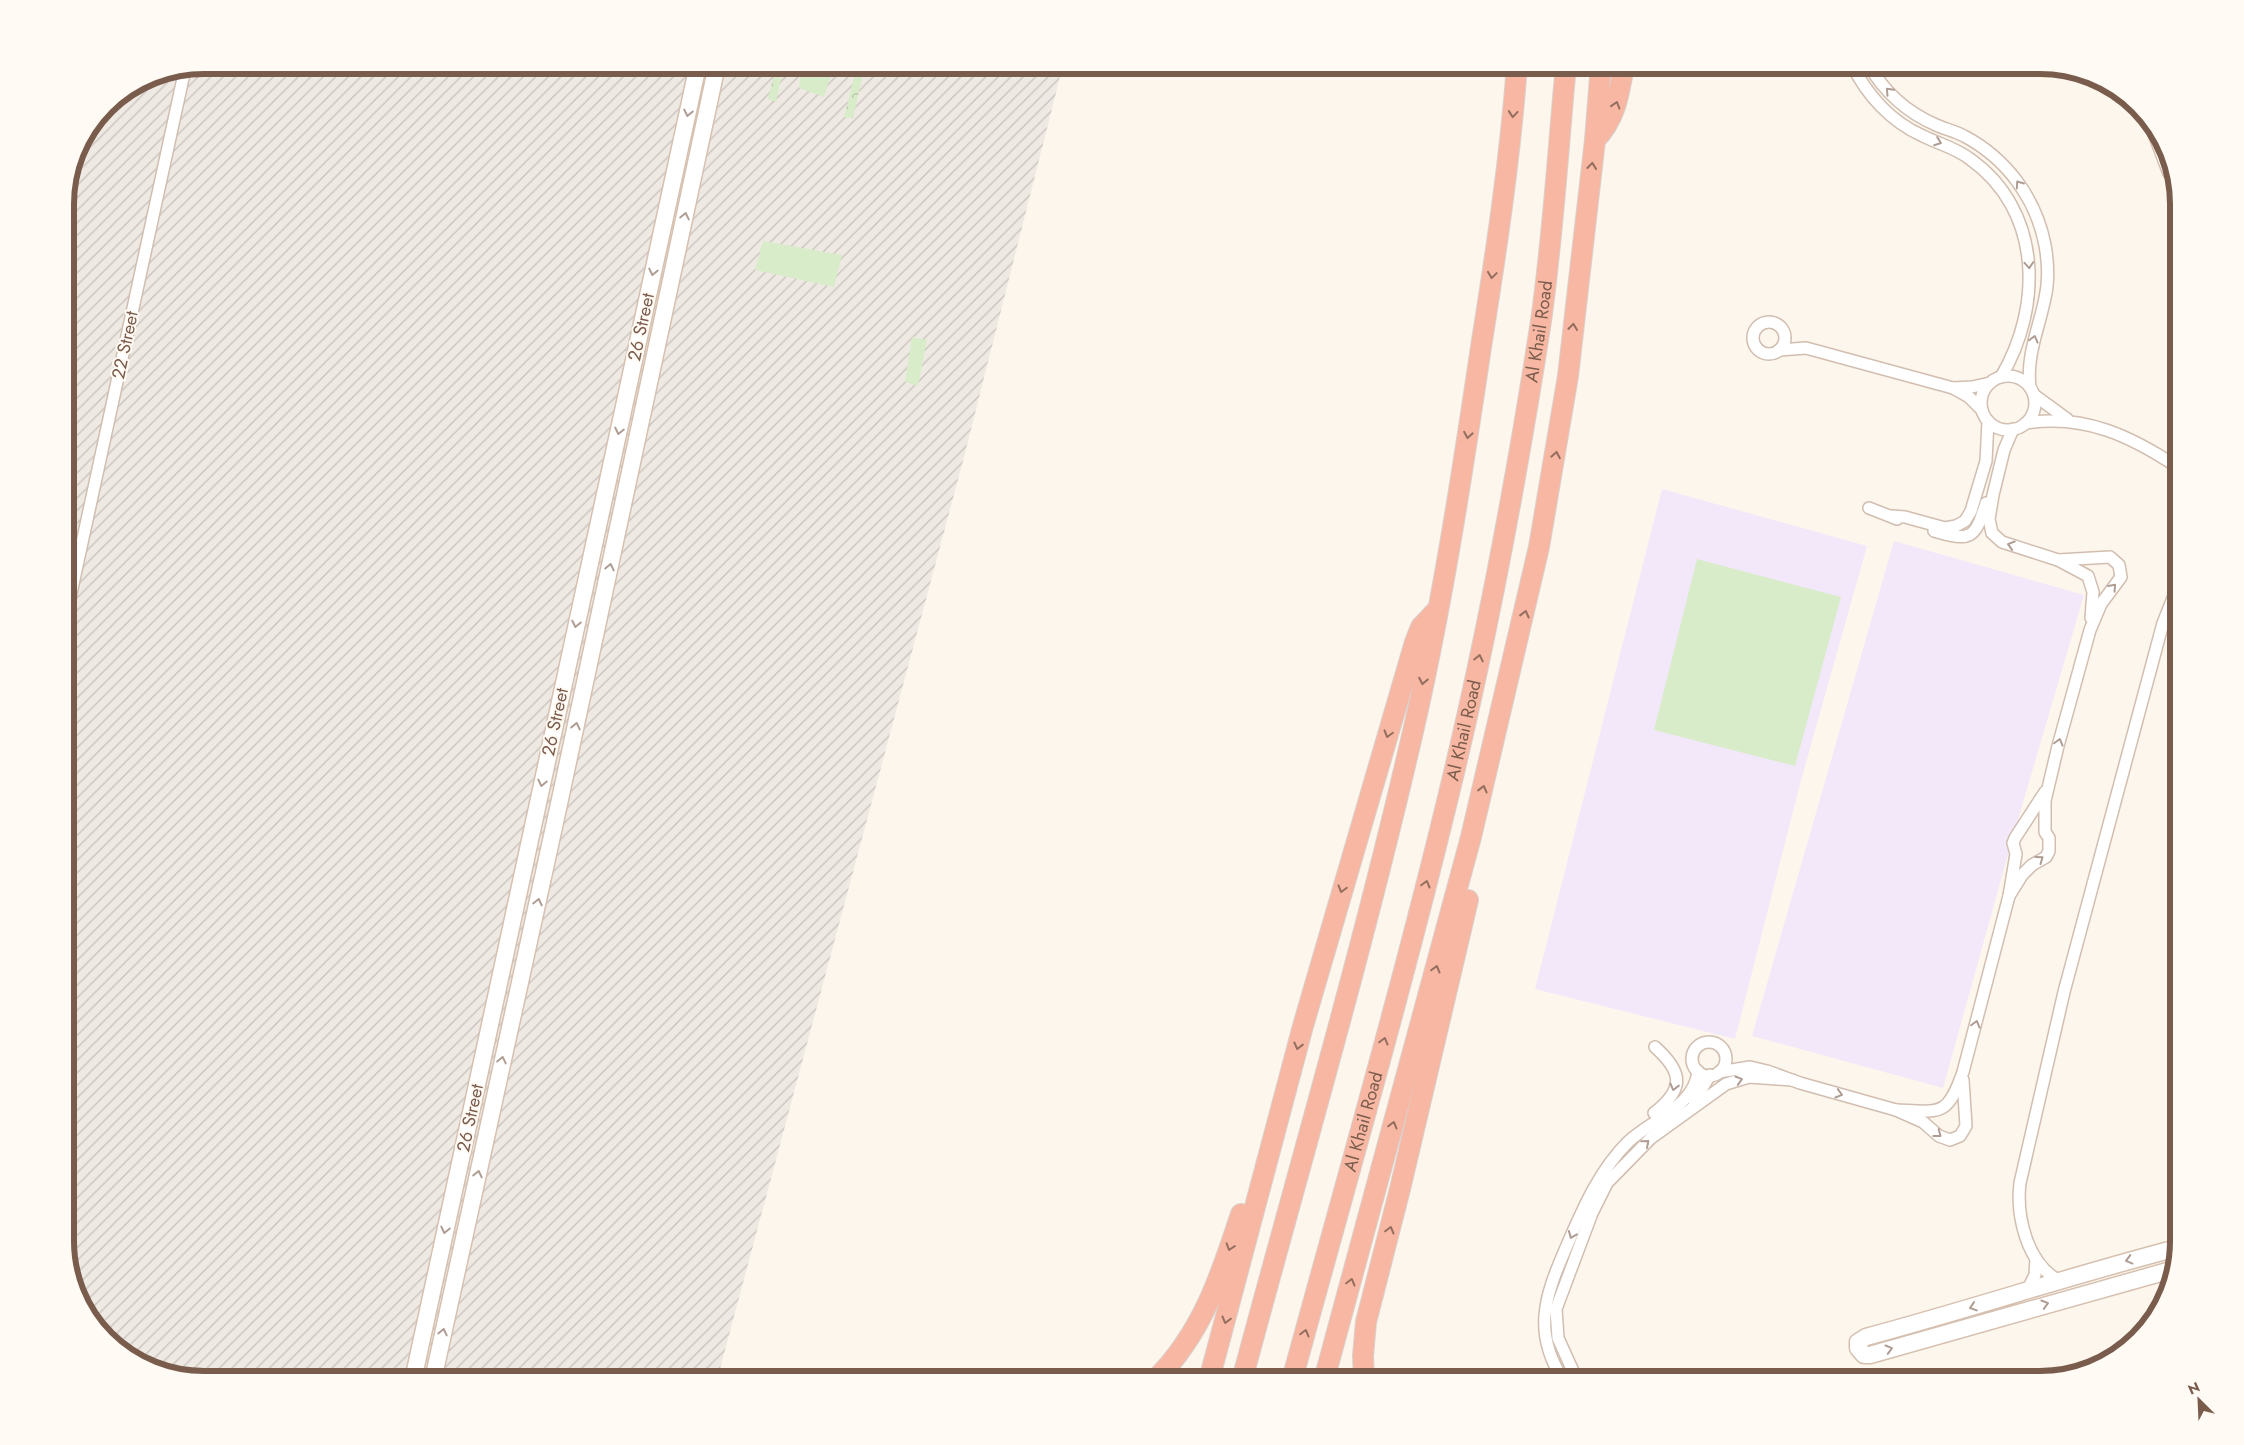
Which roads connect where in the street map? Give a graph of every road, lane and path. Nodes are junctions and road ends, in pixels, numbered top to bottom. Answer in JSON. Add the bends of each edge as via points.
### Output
{"nodes":[{"id":1,"x":696,"y":74,"type":"edge"},
{"id":2,"x":715,"y":74,"type":"edge"},
{"id":3,"x":1516,"y":74,"type":"edge"},
{"id":4,"x":1565,"y":74,"type":"edge"},
{"id":5,"x":1600,"y":74,"type":"edge"},
{"id":6,"x":1622,"y":74,"type":"edge"},
{"id":7,"x":1858,"y":74,"type":"edge"},
{"id":8,"x":1876,"y":74,"type":"edge"},
{"id":9,"x":184,"y":75,"type":"edge"},
{"id":10,"x":1594,"y":140,"type":"junction"},
{"id":11,"x":1783,"y":330,"type":"junction"},
{"id":12,"x":1806,"y":348,"type":"junction"},
{"id":13,"x":1779,"y":350,"type":"junction"},
{"id":14,"x":2001,"y":377,"type":"junction"},
{"id":15,"x":1990,"y":383,"type":"junction"},
{"id":16,"x":1954,"y":388,"type":"junction"},
{"id":17,"x":2032,"y":391,"type":"junction"},
{"id":18,"x":1982,"y":410,"type":"junction"},
{"id":19,"x":2069,"y":420,"type":"junction"},
{"id":20,"x":1988,"y":421,"type":"junction"},
{"id":21,"x":2026,"y":423,"type":"junction"},
{"id":22,"x":2013,"y":429,"type":"junction"},
{"id":23,"x":2170,"y":463,"type":"edge"},
{"id":24,"x":1993,"y":495,"type":"junction"},
{"id":25,"x":1869,"y":508,"type":"dead end"},
{"id":26,"x":1892,"y":516,"type":"junction"},
{"id":27,"x":2058,"y":560,"type":"junction"},
{"id":28,"x":74,"y":580,"type":"edge"},
{"id":29,"x":582,"y":600,"type":"junction"},
{"id":30,"x":2170,"y":606,"type":"edge"},
{"id":31,"x":601,"y":609,"type":"junction"},
{"id":32,"x":1438,"y":610,"type":"junction"},
{"id":33,"x":2090,"y":630,"type":"junction"},
{"id":34,"x":2047,"y":790,"type":"junction"},
{"id":35,"x":1471,"y":837,"type":"junction"},
{"id":36,"x":2009,"y":896,"type":"junction"},
{"id":37,"x":1655,"y":1047,"type":"dead end"},
{"id":38,"x":1698,"y":1071,"type":"junction"},
{"id":39,"x":1963,"y":1072,"type":"junction"},
{"id":40,"x":1714,"y":1074,"type":"junction"},
{"id":41,"x":1792,"y":1080,"type":"junction"},
{"id":42,"x":1896,"y":1110,"type":"junction"},
{"id":43,"x":1682,"y":1114,"type":"junction"},
{"id":44,"x":1279,"y":1121,"type":"junction"},
{"id":45,"x":1614,"y":1177,"type":"junction"},
{"id":46,"x":1592,"y":1191,"type":"junction"},
{"id":47,"x":2170,"y":1249,"type":"edge"},
{"id":48,"x":2036,"y":1258,"type":"junction"},
{"id":49,"x":2167,"y":1271,"type":"edge"},
{"id":50,"x":2058,"y":1280,"type":"junction"},
{"id":51,"x":2028,"y":1289,"type":"junction"},
{"id":52,"x":415,"y":1371,"type":"edge"},
{"id":53,"x":435,"y":1371,"type":"edge"},
{"id":54,"x":1163,"y":1371,"type":"edge"},
{"id":55,"x":1211,"y":1371,"type":"edge"},
{"id":56,"x":1244,"y":1371,"type":"edge"},
{"id":57,"x":1294,"y":1371,"type":"edge"},
{"id":58,"x":1326,"y":1371,"type":"edge"},
{"id":59,"x":1364,"y":1371,"type":"edge"},
{"id":60,"x":1558,"y":1371,"type":"edge"},
{"id":61,"x":1573,"y":1371,"type":"edge"},
{"id":62,"x":1580,"y":1371,"type":"edge"}],
"edges":[{"from":1,"to":29,"type":"street","name":"26 Street","one_way":true},
{"from":31,"to":2,"type":"street","name":"26 Street","one_way":true},
{"from":3,"to":32,"type":"highway","one_way":true,"via":[[1510,154]]},
{"from":57,"to":4,"type":"highway","name":"Al Khail Road","one_way":true,"via":[[1429,875],[1485,630],[1541,317]]},
{"from":5,"to":10,"type":"highway"},
{"from":10,"to":6,"type":"highway","one_way":true,"via":[[1614,114]]},
{"from":7,"to":14,"type":"street","one_way":true,"via":[[1870,94],[1888,113],[1921,136],[1960,152],[1991,177],[2008,198],[2020,221],[2029,260],[2029,300],[2023,328]]},
{"from":17,"to":8,"type":"street","one_way":true,"via":[[2030,356],[2045,297],[2048,270],[2042,234],[2029,200],[1997,159],[1974,142],[1926,120],[1903,105]]},
{"from":9,"to":28,"type":"street","name":"22 Street"},
{"from":35,"to":10,"type":"highway","one_way":true,"via":[[1527,603],[1550,490],[1568,376]]},
{"from":11,"to":12,"type":"street"},
{"from":11,"to":13,"type":"street","via":[[1785,341]]},
{"from":11,"to":13,"type":"street","via":[[1778,324],[1766,322],[1755,328],[1752,336],[1756,348],[1763,353]]},
{"from":12,"to":13,"type":"street"},
{"from":12,"to":16,"type":"street"},
{"from":14,"to":15,"type":"street"},
{"from":14,"to":17,"type":"street","via":[[2020,379]]},
{"from":15,"to":16,"type":"street"},
{"from":15,"to":18,"type":"street","via":[[1982,395]]},
{"from":16,"to":18,"type":"street"},
{"from":17,"to":19,"type":"street"},
{"from":17,"to":21,"type":"street","via":[[2033,413]]},
{"from":18,"to":20,"type":"street"},
{"from":19,"to":21,"type":"street"},
{"from":19,"to":23,"type":"street","via":[[2134,441]]},
{"from":20,"to":22,"type":"street","via":[[2000,428]]},
{"from":20,"to":26,"type":"street","via":[[1986,461],[1965,521],[1946,528]]},
{"from":21,"to":22,"type":"street"},
{"from":22,"to":24,"type":"street","via":[[2004,450]]},
{"from":24,"to":26,"type":"street","via":[[1986,502],[1977,530],[1966,536],[1950,536]]},
{"from":27,"to":24,"type":"street","one_way":true,"via":[[1995,537],[1989,524]]},
{"from":25,"to":26,"type":"street"},
{"from":27,"to":33,"type":"street","via":[[2084,574],[2090,581],[2093,597]]},
{"from":33,"to":27,"type":"street","one_way":true,"via":[[2101,604],[2121,577],[2120,565],[2104,556]]},
{"from":29,"to":31,"type":"street","via":[[590,608]]},
{"from":29,"to":52,"type":"street","name":"26 Street","one_way":true},
{"from":30,"to":48,"type":"street","via":[[2075,948],[2021,1175],[2020,1216]]},
{"from":53,"to":31,"type":"street","name":"26 Street","one_way":true},
{"from":32,"to":44,"type":"highway","one_way":true,"via":[[1421,627],[1415,642],[1303,1026]]},
{"from":32,"to":56,"type":"highway","one_way":true,"via":[[1410,745],[1373,896]]},
{"from":34,"to":33,"type":"street","one_way":true},
{"from":34,"to":36,"type":"street","via":[[2013,843],[2016,854]]},
{"from":36,"to":34,"type":"street","one_way":true,"via":[[2022,875],[2049,851],[2044,815]]},
{"from":58,"to":35,"type":"highway","one_way":true},
{"from":59,"to":35,"type":"highway","one_way":true,"via":[[1366,1322],[1474,874],[1476,855]]},
{"from":39,"to":36,"type":"street","one_way":true},
{"from":37,"to":46,"type":"street","one_way":true,"via":[[1674,1068],[1674,1092],[1664,1105],[1610,1150],[1594,1175]]},
{"from":38,"to":40,"type":"street"},
{"from":38,"to":40,"type":"street","via":[[1693,1063],[1694,1053],[1700,1045],[1708,1042],[1718,1044],[1726,1060]]},
{"from":38,"to":46,"type":"street","via":[[1694,1086],[1684,1100],[1628,1142]]},
{"from":39,"to":42,"type":"street","via":[[1952,1098],[1942,1109],[1927,1112]]},
{"from":42,"to":39,"type":"street","one_way":true,"via":[[1924,1122],[1944,1139],[1955,1139],[1967,1121],[1963,1104]]},
{"from":40,"to":41,"type":"street","via":[[1758,1068]]},
{"from":40,"to":43,"type":"street"},
{"from":41,"to":42,"type":"street","one_way":true},
{"from":43,"to":41,"type":"street","one_way":true,"via":[[1715,1090],[1737,1080],[1762,1077]]},
{"from":45,"to":43,"type":"street","one_way":true,"via":[[1640,1148]]},
{"from":44,"to":54,"type":"highway","one_way":true,"via":[[1264,1142],[1209,1305],[1179,1353]]},
{"from":44,"to":55,"type":"highway","one_way":true},
{"from":45,"to":61,"type":"street","via":[[1607,1183],[1592,1214],[1556,1310],[1558,1338]]},
{"from":45,"to":62,"type":"street","via":[[1562,1309],[1564,1334]]},
{"from":46,"to":60,"type":"street","one_way":true,"via":[[1547,1299],[1545,1335]]},
{"from":47,"to":50,"type":"street","one_way":true},
{"from":48,"to":50,"type":"street","via":[[2045,1271]]},
{"from":48,"to":51,"type":"street","via":[[2035,1275]]},
{"from":51,"to":49,"type":"street","one_way":true,"via":[[1863,1338],[1858,1342],[1858,1348],[1861,1354],[1870,1355]]},
{"from":50,"to":51,"type":"street"}]}
